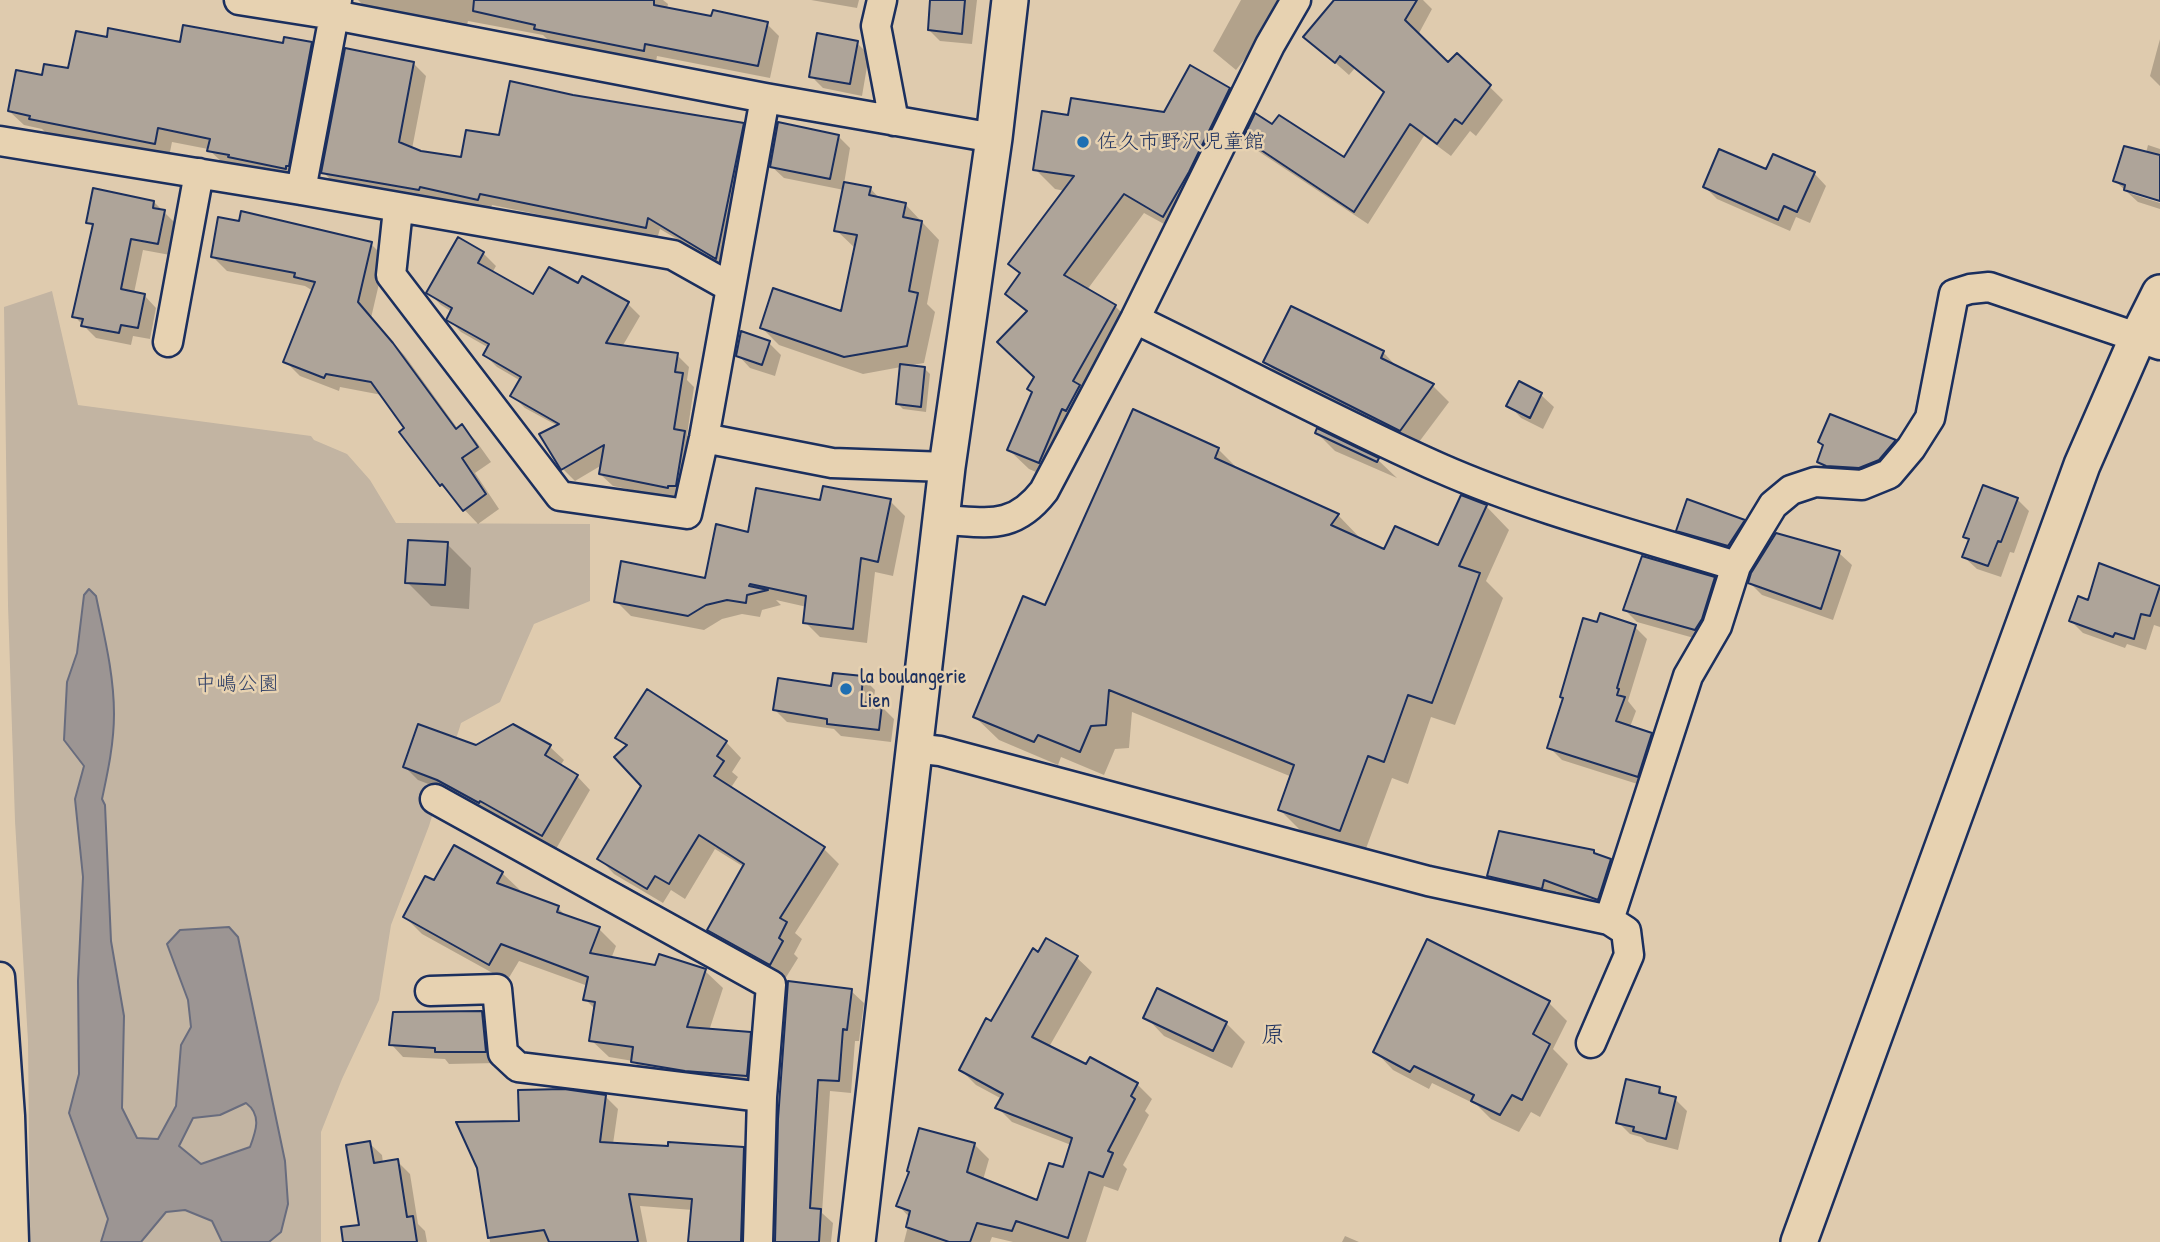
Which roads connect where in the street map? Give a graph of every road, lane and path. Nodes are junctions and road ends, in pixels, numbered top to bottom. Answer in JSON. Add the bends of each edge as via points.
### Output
{"nodes":[{"id":1,"x":239,"y":0,"type":"edge"},
{"id":2,"x":882,"y":0,"type":"edge"},
{"id":3,"x":1010,"y":0,"type":"edge"},
{"id":4,"x":1296,"y":0,"type":"edge"},
{"id":5,"x":336,"y":7,"type":"edge"},
{"id":6,"x":765,"y":99,"type":"junction"},
{"id":7,"x":894,"y":121,"type":"junction"},
{"id":8,"x":994,"y":138,"type":"junction"},
{"id":9,"x":0,"y":141,"type":"edge"},
{"id":10,"x":199,"y":173,"type":"junction"},
{"id":11,"x":301,"y":190,"type":"junction"},
{"id":12,"x":398,"y":209,"type":"junction"},
{"id":13,"x":730,"y":286,"type":"junction"},
{"id":14,"x":2160,"y":293,"type":"edge"},
{"id":15,"x":1135,"y":319,"type":"junction"},
{"id":16,"x":2149,"y":341,"type":"edge"},
{"id":17,"x":168,"y":342,"type":"dead end"},
{"id":18,"x":704,"y":438,"type":"junction"},
{"id":19,"x":947,"y":467,"type":"junction"},
{"id":20,"x":942,"y":520,"type":"junction"},
{"id":21,"x":1736,"y":566,"type":"junction"},
{"id":22,"x":913,"y":748,"type":"junction"},
{"id":23,"x":435,"y":799,"type":"dead end"},
{"id":24,"x":1609,"y":920,"type":"junction"},
{"id":25,"x":0,"y":977,"type":"edge"},
{"id":26,"x":430,"y":991,"type":"dead end"},
{"id":27,"x":1591,"y":1043,"type":"dead end"},
{"id":28,"x":762,"y":1097,"type":"junction"},
{"id":29,"x":15,"y":1242,"type":"edge"},
{"id":30,"x":758,"y":1242,"type":"edge"},
{"id":31,"x":857,"y":1242,"type":"edge"},
{"id":32,"x":1799,"y":1242,"type":"edge"}],
"edges":[{"from":1,"to":5,"type":"street"},
{"from":2,"to":7,"type":"street","via":[[876,26]]},
{"from":3,"to":8,"type":"street"},
{"from":4,"to":15,"type":"street"},
{"from":5,"to":6,"type":"street"},
{"from":5,"to":11,"type":"street"},
{"from":6,"to":7,"type":"street"},
{"from":6,"to":13,"type":"street"},
{"from":7,"to":8,"type":"street"},
{"from":8,"to":19,"type":"street"},
{"from":9,"to":10,"type":"street"},
{"from":10,"to":11,"type":"street"},
{"from":10,"to":17,"type":"street"},
{"from":11,"to":12,"type":"street"},
{"from":12,"to":13,"type":"street","via":[[673,255]]},
{"from":12,"to":18,"type":"street","via":[[390,275],[560,496],[687,514]]},
{"from":13,"to":18,"type":"street"},
{"from":14,"to":16,"type":"street"},
{"from":15,"to":20,"type":"street","via":[[1044,491],[1031,507],[1013,519]]},
{"from":15,"to":21,"type":"street","via":[[1442,469],[1545,507]]},
{"from":16,"to":21,"type":"street","via":[[1989,287],[1954,293],[1930,418],[1911,448],[1889,474],[1862,485],[1815,482],[1791,490],[1773,505]]},
{"from":16,"to":32,"type":"street","via":[[2082,466]]},
{"from":18,"to":19,"type":"street","via":[[832,463]]},
{"from":19,"to":20,"type":"street"},
{"from":20,"to":22,"type":"street"},
{"from":21,"to":24,"type":"street","via":[[1717,626],[1688,676]]},
{"from":22,"to":24,"type":"street","via":[[940,751],[1429,881]]},
{"from":22,"to":31,"type":"street"},
{"from":23,"to":28,"type":"street","via":[[771,985]]},
{"from":24,"to":27,"type":"street","via":[[1626,931],[1629,955]]},
{"from":25,"to":29,"type":"street"},
{"from":26,"to":28,"type":"street","via":[[497,989],[503,1053],[518,1067]]},
{"from":28,"to":30,"type":"street"}]}
